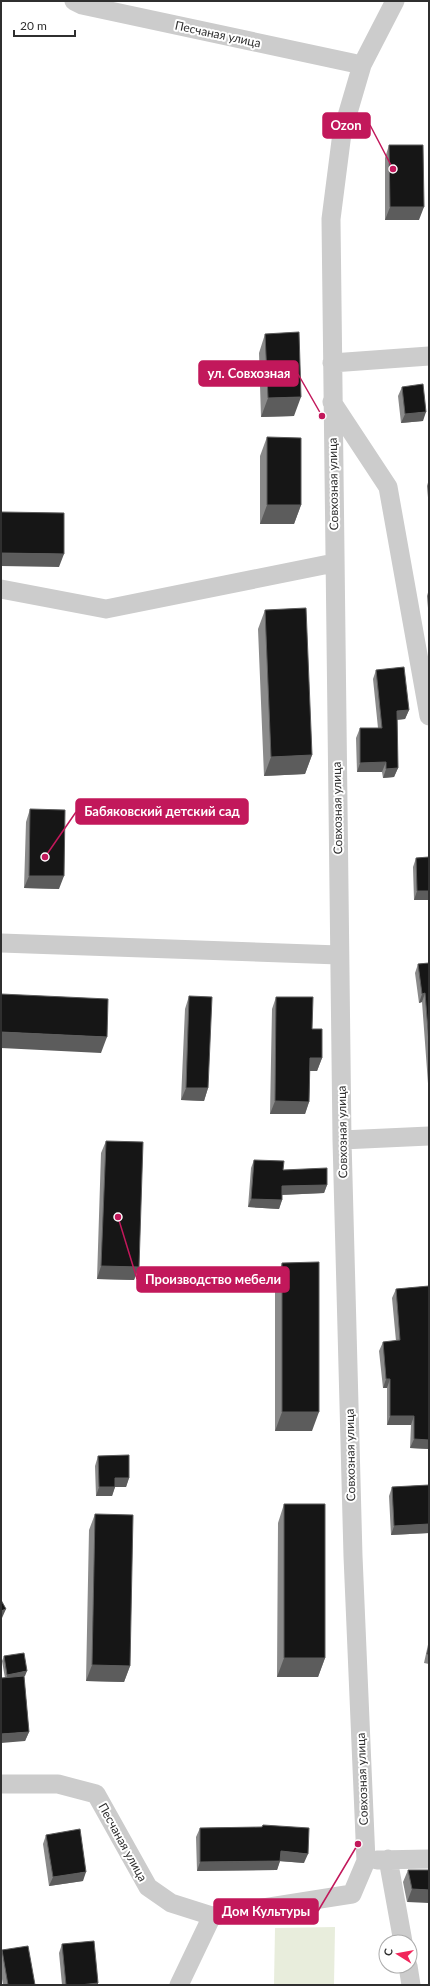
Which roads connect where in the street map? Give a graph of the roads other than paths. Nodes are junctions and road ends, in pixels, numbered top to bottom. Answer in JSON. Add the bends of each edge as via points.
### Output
{"nodes":[{"id":1,"x":74,"y":1,"type":"edge"},
{"id":2,"x":396,"y":1,"type":"edge"},
{"id":3,"x":362,"y":65,"type":"junction"},
{"id":4,"x":429,"y":356,"type":"edge"},
{"id":5,"x":332,"y":363,"type":"junction"},
{"id":6,"x":332,"y":402,"type":"junction"},
{"id":7,"x":334,"y":563,"type":"junction"},
{"id":8,"x":1,"y":588,"type":"edge"},
{"id":9,"x":429,"y":716,"type":"edge"},
{"id":10,"x":1,"y":943,"type":"edge"},
{"id":11,"x":339,"y":955,"type":"junction"},
{"id":12,"x":429,"y":1136,"type":"edge"},
{"id":13,"x":342,"y":1140,"type":"junction"},
{"id":14,"x":1,"y":1784,"type":"edge"},
{"id":15,"x":388,"y":1859,"type":"junction"},
{"id":16,"x":429,"y":1859,"type":"edge"},
{"id":17,"x":366,"y":1861,"type":"junction"},
{"id":18,"x":212,"y":1916,"type":"junction"},
{"id":19,"x":402,"y":1934,"type":"edge"},
{"id":20,"x":409,"y":1974,"type":"edge"},
{"id":21,"x":179,"y":1985,"type":"edge"},
{"id":22,"x":411,"y":1985,"type":"edge"}],
"edges":[{"from":1,"to":3,"type":"street","name":"Песчаная улица","via":[[82,5]]},
{"from":2,"to":3,"type":"street","name":"Совхозная улица"},
{"from":3,"to":5,"type":"street","name":"Совхозная улица","via":[[342,133],[331,219]]},
{"from":4,"to":5,"type":"street"},
{"from":5,"to":6,"type":"street","name":"Совхозная улица"},
{"from":6,"to":7,"type":"street","name":"Совхозная улица"},
{"from":6,"to":9,"type":"street","name":"Совхозная улица","via":[[388,487]]},
{"from":7,"to":8,"type":"street","via":[[106,609]]},
{"from":7,"to":11,"type":"street","name":"Совхозная улица"},
{"from":10,"to":11,"type":"street"},
{"from":11,"to":13,"type":"street","name":"Совхозная улица"},
{"from":12,"to":13,"type":"street"},
{"from":13,"to":17,"type":"street","name":"Совхозная улица","via":[[353,1556]]},
{"from":14,"to":18,"type":"street","name":"Песчаная улица","via":[[58,1784],[96,1794],[148,1887],[171,1903]]},
{"from":15,"to":16,"type":"street"},
{"from":15,"to":17,"type":"street"},
{"from":15,"to":19,"type":"street"},
{"from":17,"to":18,"type":"street","via":[[352,1894]]},
{"from":18,"to":21,"type":"street"},
{"from":20,"to":22,"type":"street"}]}
